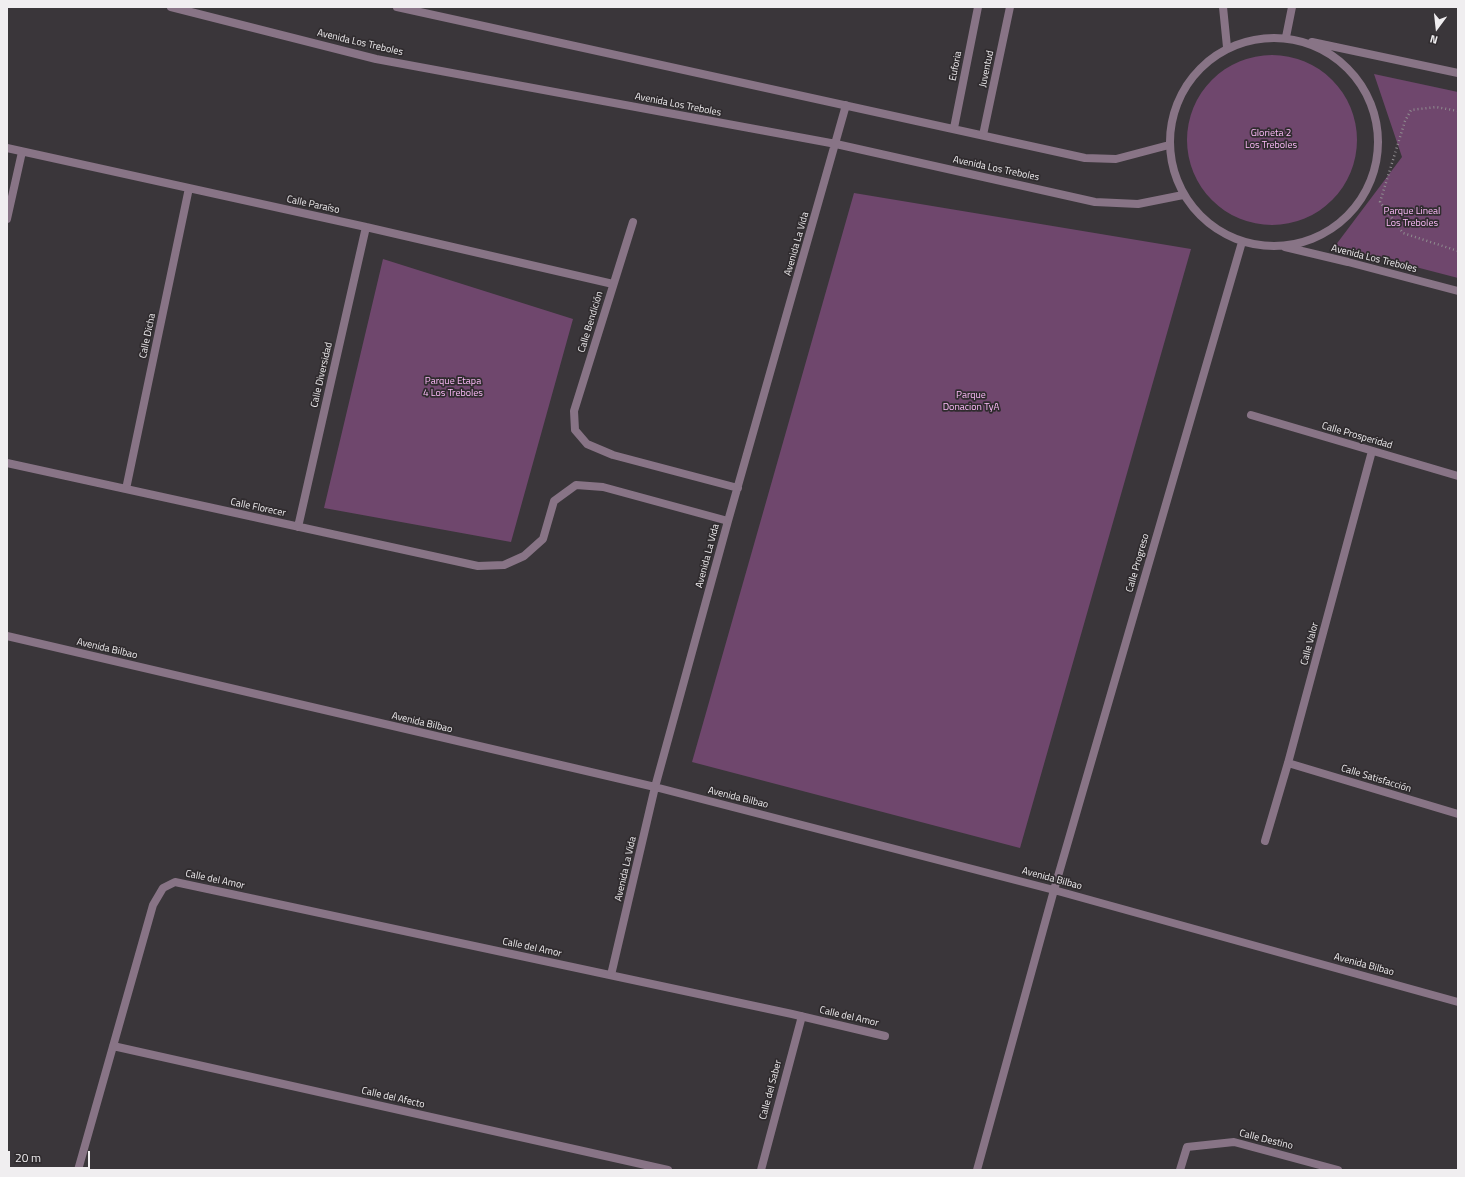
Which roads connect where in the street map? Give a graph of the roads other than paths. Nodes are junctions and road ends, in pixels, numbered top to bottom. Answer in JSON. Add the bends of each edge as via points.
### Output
{"nodes":[{"id":1,"x":171,"y":7,"type":"edge"},
{"id":2,"x":397,"y":7,"type":"edge"},
{"id":3,"x":978,"y":7,"type":"edge"},
{"id":4,"x":1010,"y":7,"type":"edge"},
{"id":5,"x":1223,"y":7,"type":"edge"},
{"id":6,"x":1292,"y":7,"type":"edge"},
{"id":7,"x":1286,"y":37,"type":"junction"},
{"id":8,"x":1301,"y":40,"type":"junction"},
{"id":9,"x":1227,"y":47,"type":"junction"},
{"id":10,"x":1458,"y":73,"type":"edge"},
{"id":11,"x":846,"y":105,"type":"junction"},
{"id":12,"x":954,"y":128,"type":"junction"},
{"id":13,"x":983,"y":135,"type":"junction"},
{"id":14,"x":836,"y":144,"type":"junction"},
{"id":15,"x":1169,"y":145,"type":"junction"},
{"id":16,"x":7,"y":148,"type":"edge"},
{"id":17,"x":22,"y":152,"type":"junction"},
{"id":18,"x":189,"y":188,"type":"junction"},
{"id":19,"x":1183,"y":195,"type":"junction"},
{"id":20,"x":7,"y":220,"type":"edge"},
{"id":21,"x":633,"y":222,"type":"dead end"},
{"id":22,"x":366,"y":227,"type":"junction"},
{"id":23,"x":1242,"y":242,"type":"junction"},
{"id":24,"x":1284,"y":247,"type":"junction"},
{"id":25,"x":613,"y":284,"type":"junction"},
{"id":26,"x":1458,"y":291,"type":"edge"},
{"id":27,"x":1251,"y":416,"type":"dead end"},
{"id":28,"x":1372,"y":451,"type":"junction"},
{"id":29,"x":7,"y":463,"type":"edge"},
{"id":30,"x":1458,"y":476,"type":"edge"},
{"id":31,"x":738,"y":488,"type":"junction"},
{"id":32,"x":126,"y":489,"type":"junction"},
{"id":33,"x":728,"y":521,"type":"junction"},
{"id":34,"x":298,"y":527,"type":"junction"},
{"id":35,"x":7,"y":636,"type":"edge"},
{"id":36,"x":1288,"y":763,"type":"junction"},
{"id":37,"x":655,"y":787,"type":"junction"},
{"id":38,"x":1457,"y":812,"type":"edge"},
{"id":39,"x":1265,"y":841,"type":"dead end"},
{"id":40,"x":1054,"y":890,"type":"junction"},
{"id":41,"x":611,"y":975,"type":"junction"},
{"id":42,"x":1458,"y":1002,"type":"edge"},
{"id":43,"x":802,"y":1016,"type":"junction"},
{"id":44,"x":885,"y":1036,"type":"dead end"},
{"id":45,"x":113,"y":1046,"type":"junction"},
{"id":46,"x":78,"y":1170,"type":"edge"},
{"id":47,"x":668,"y":1170,"type":"edge"},
{"id":48,"x":761,"y":1170,"type":"edge"},
{"id":49,"x":977,"y":1170,"type":"edge"},
{"id":50,"x":1180,"y":1170,"type":"edge"},
{"id":51,"x":1338,"y":1170,"type":"edge"}],
"edges":[{"from":1,"to":14,"type":"street","name":"Avenida Los Treboles","via":[[376,59]]},
{"from":2,"to":11,"type":"street"},
{"from":3,"to":12,"type":"street","name":"Euforia"},
{"from":4,"to":13,"type":"street","name":"Juventud"},
{"from":5,"to":9,"type":"street"},
{"from":6,"to":7,"type":"street"},
{"from":7,"to":8,"type":"street"},
{"from":7,"to":9,"type":"street","via":[[1256,38]]},
{"from":8,"to":10,"type":"street"},
{"from":8,"to":24,"type":"street","via":[[1349,68],[1373,103],[1380,150],[1365,197],[1331,231]]},
{"from":9,"to":15,"type":"street","via":[[1203,64],[1184,87],[1172,115]]},
{"from":11,"to":12,"type":"street"},
{"from":11,"to":14,"type":"street","name":"Avenida La Vida"},
{"from":12,"to":13,"type":"street"},
{"from":13,"to":15,"type":"street","via":[[1085,158],[1116,159]]},
{"from":14,"to":19,"type":"street","name":"Avenida Los Treboles","via":[[1095,202],[1138,204]]},
{"from":14,"to":31,"type":"street","name":"Avenida La Vida"},
{"from":15,"to":19,"type":"street"},
{"from":16,"to":17,"type":"street","name":"Calle Paraíso"},
{"from":17,"to":18,"type":"street","name":"Calle Paraíso"},
{"from":17,"to":20,"type":"street"},
{"from":18,"to":22,"type":"street","name":"Calle Paraíso"},
{"from":18,"to":32,"type":"street","name":"Calle Dicha"},
{"from":19,"to":23,"type":"street","via":[[1208,224]]},
{"from":21,"to":25,"type":"street","name":"Calle Bendición"},
{"from":22,"to":25,"type":"street","name":"Calle Paraíso"},
{"from":22,"to":34,"type":"street","name":"Calle Diversidad"},
{"from":23,"to":24,"type":"street","via":[[1263,247]]},
{"from":23,"to":40,"type":"street","name":"Calle Progreso"},
{"from":24,"to":26,"type":"street","name":"Avenida Los Treboles"},
{"from":25,"to":31,"type":"street","name":"Calle Bendición","via":[[574,411],[575,430],[587,444],[614,455]]},
{"from":27,"to":28,"type":"street","name":"Calle Prosperidad"},
{"from":28,"to":30,"type":"street","name":"Calle Prosperidad"},
{"from":28,"to":36,"type":"street","name":"Calle Valor"},
{"from":29,"to":32,"type":"street","name":"Calle Florecer"},
{"from":31,"to":33,"type":"street","name":"Avenida La Vida"},
{"from":32,"to":34,"type":"street","name":"Calle Florecer"},
{"from":33,"to":34,"type":"street","name":"Calle Florecer","via":[[603,487],[576,486],[554,501],[543,539],[524,556],[504,565],[478,566]]},
{"from":33,"to":37,"type":"street","name":"Avenida La Vida"},
{"from":35,"to":37,"type":"street","name":"Avenida Bilbao"},
{"from":36,"to":38,"type":"street","name":"Calle Satisfacción"},
{"from":36,"to":39,"type":"street","name":"Calle Valor"},
{"from":37,"to":40,"type":"street","name":"Avenida Bilbao"},
{"from":37,"to":41,"type":"street","name":"Avenida La Vida"},
{"from":40,"to":42,"type":"street","name":"Avenida Bilbao"},
{"from":40,"to":49,"type":"street","name":"Calle Progreso"},
{"from":41,"to":43,"type":"street","name":"Calle del Amor"},
{"from":41,"to":45,"type":"street","name":"Calle del Amor","via":[[175,882],[163,888],[153,905]]},
{"from":43,"to":44,"type":"street","name":"Calle del Amor"},
{"from":43,"to":48,"type":"street","name":"Calle del Saber"},
{"from":45,"to":46,"type":"street"},
{"from":45,"to":47,"type":"street","name":"Calle del Afecto"},
{"from":50,"to":51,"type":"street","name":"Calle Destino","via":[[1187,1147],[1234,1142]]}]}
